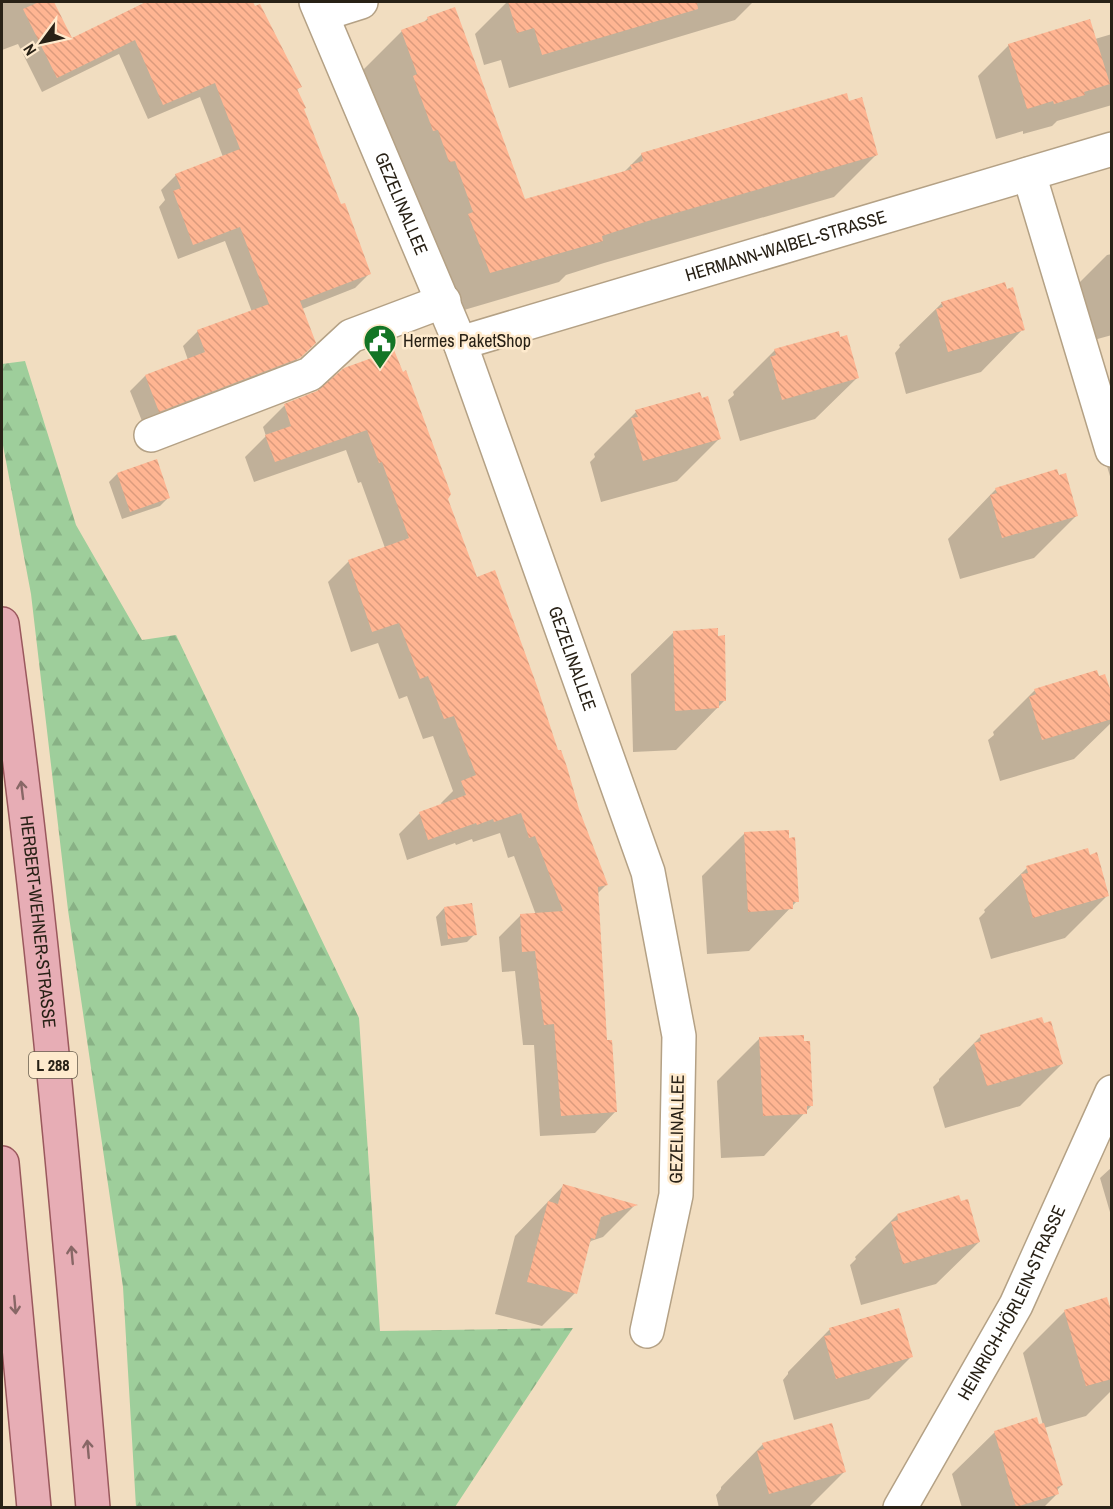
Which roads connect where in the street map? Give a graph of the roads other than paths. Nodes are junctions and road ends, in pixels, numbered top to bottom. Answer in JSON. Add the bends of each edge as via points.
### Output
{"nodes":[{"id":1,"x":361,"y":2,"type":"edge"},
{"id":2,"x":320,"y":8,"type":"edge"},
{"id":3,"x":1112,"y":149,"type":"edge"},
{"id":4,"x":1029,"y":174,"type":"junction"},
{"id":5,"x":444,"y":301,"type":"junction"},
{"id":6,"x":460,"y":343,"type":"junction"},
{"id":7,"x":151,"y":435,"type":"dead end"},
{"id":8,"x":1112,"y":450,"type":"edge"},
{"id":9,"x":2,"y":624,"type":"edge"},
{"id":10,"x":1112,"y":1092,"type":"edge"},
{"id":11,"x":2,"y":1163,"type":"edge"},
{"id":12,"x":647,"y":1331,"type":"dead end"},
{"id":13,"x":34,"y":1508,"type":"edge"},
{"id":14,"x":93,"y":1508,"type":"edge"},
{"id":15,"x":900,"y":1508,"type":"edge"}],
"edges":[{"from":1,"to":2,"type":"street","name":"GEZELINALLEE"},
{"from":2,"to":5,"type":"street","name":"GEZELINALLEE"},
{"from":3,"to":4,"type":"street","name":"HERMANN-WAIBEL-STRASSE"},
{"from":4,"to":6,"type":"street","name":"HERMANN-WAIBEL-STRASSE"},
{"from":4,"to":8,"type":"street"},
{"from":5,"to":6,"type":"street","name":"GEZELINALLEE"},
{"from":5,"to":7,"type":"street","via":[[351,336],[310,374]]},
{"from":6,"to":12,"type":"street","name":"GEZELINALLEE","via":[[648,872],[679,1036],[676,1195]]},
{"from":14,"to":9,"type":"main road","name":"HERBERT-WEHNER-STRASSE","number":"L 288","one_way":true,"via":[[62,1146]]},
{"from":10,"to":15,"type":"street","name":"HEINRICH-HÖRLEIN-STRASSE","via":[[1016,1305]]},
{"from":11,"to":13,"type":"main road","one_way":true}]}
